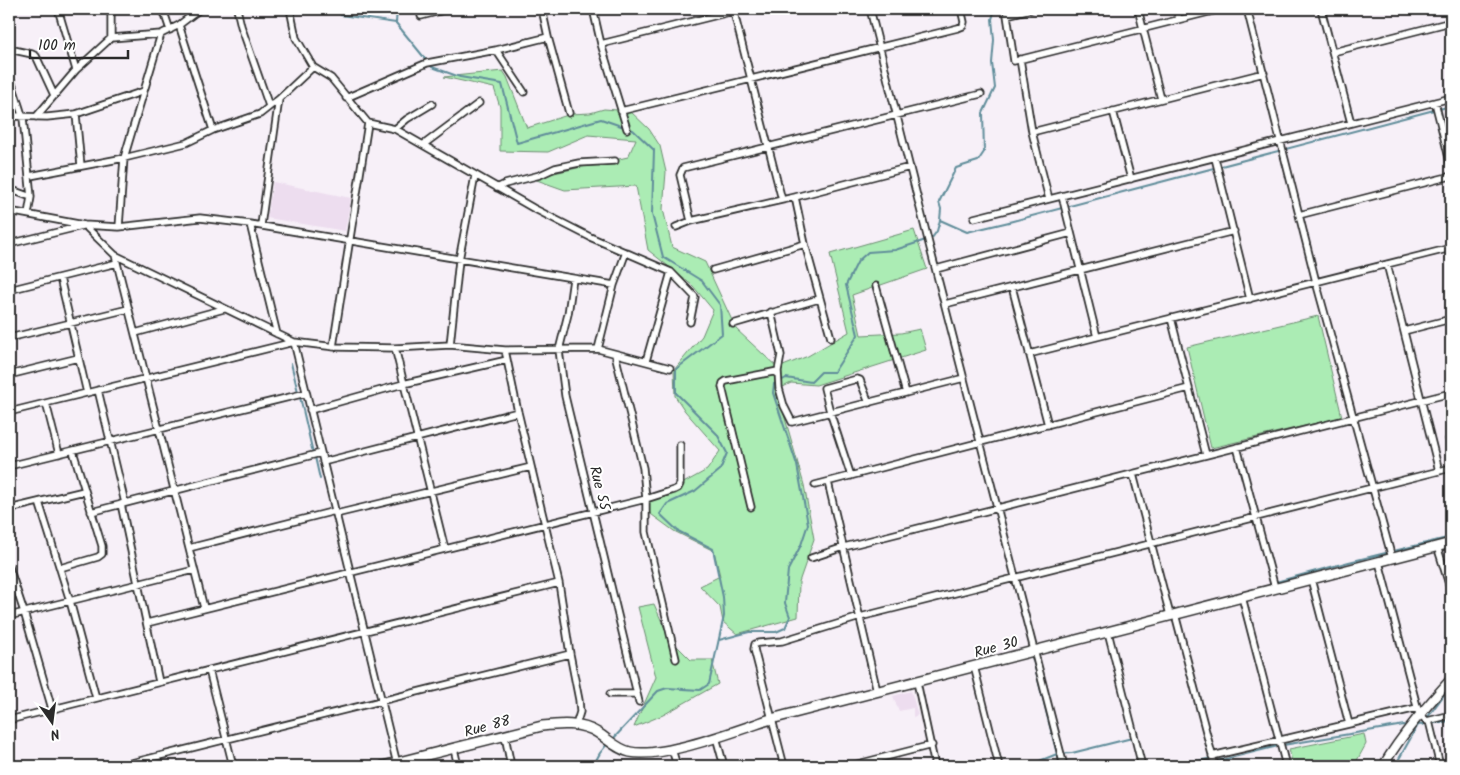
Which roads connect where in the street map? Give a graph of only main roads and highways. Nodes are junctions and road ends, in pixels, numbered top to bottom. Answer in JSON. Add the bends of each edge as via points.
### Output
{"nodes":[{"id":1,"x":1451,"y":543,"type":"edge"},
{"id":2,"x":619,"y":749,"type":"joint"},
{"id":3,"x":397,"y":765,"type":"edge"},
{"id":4,"x":383,"y":766,"type":"edge"}],
"edges":[{"from":1,"to":2,"type":"main road","name":"Rue 30","via":[[771,719],[672,749],[639,753]]},
{"from":2,"to":3,"type":"main road","name":"Rue 88","via":[[589,728],[559,724]]},
{"from":3,"to":4,"type":"main road","name":"Rue 88"}]}
